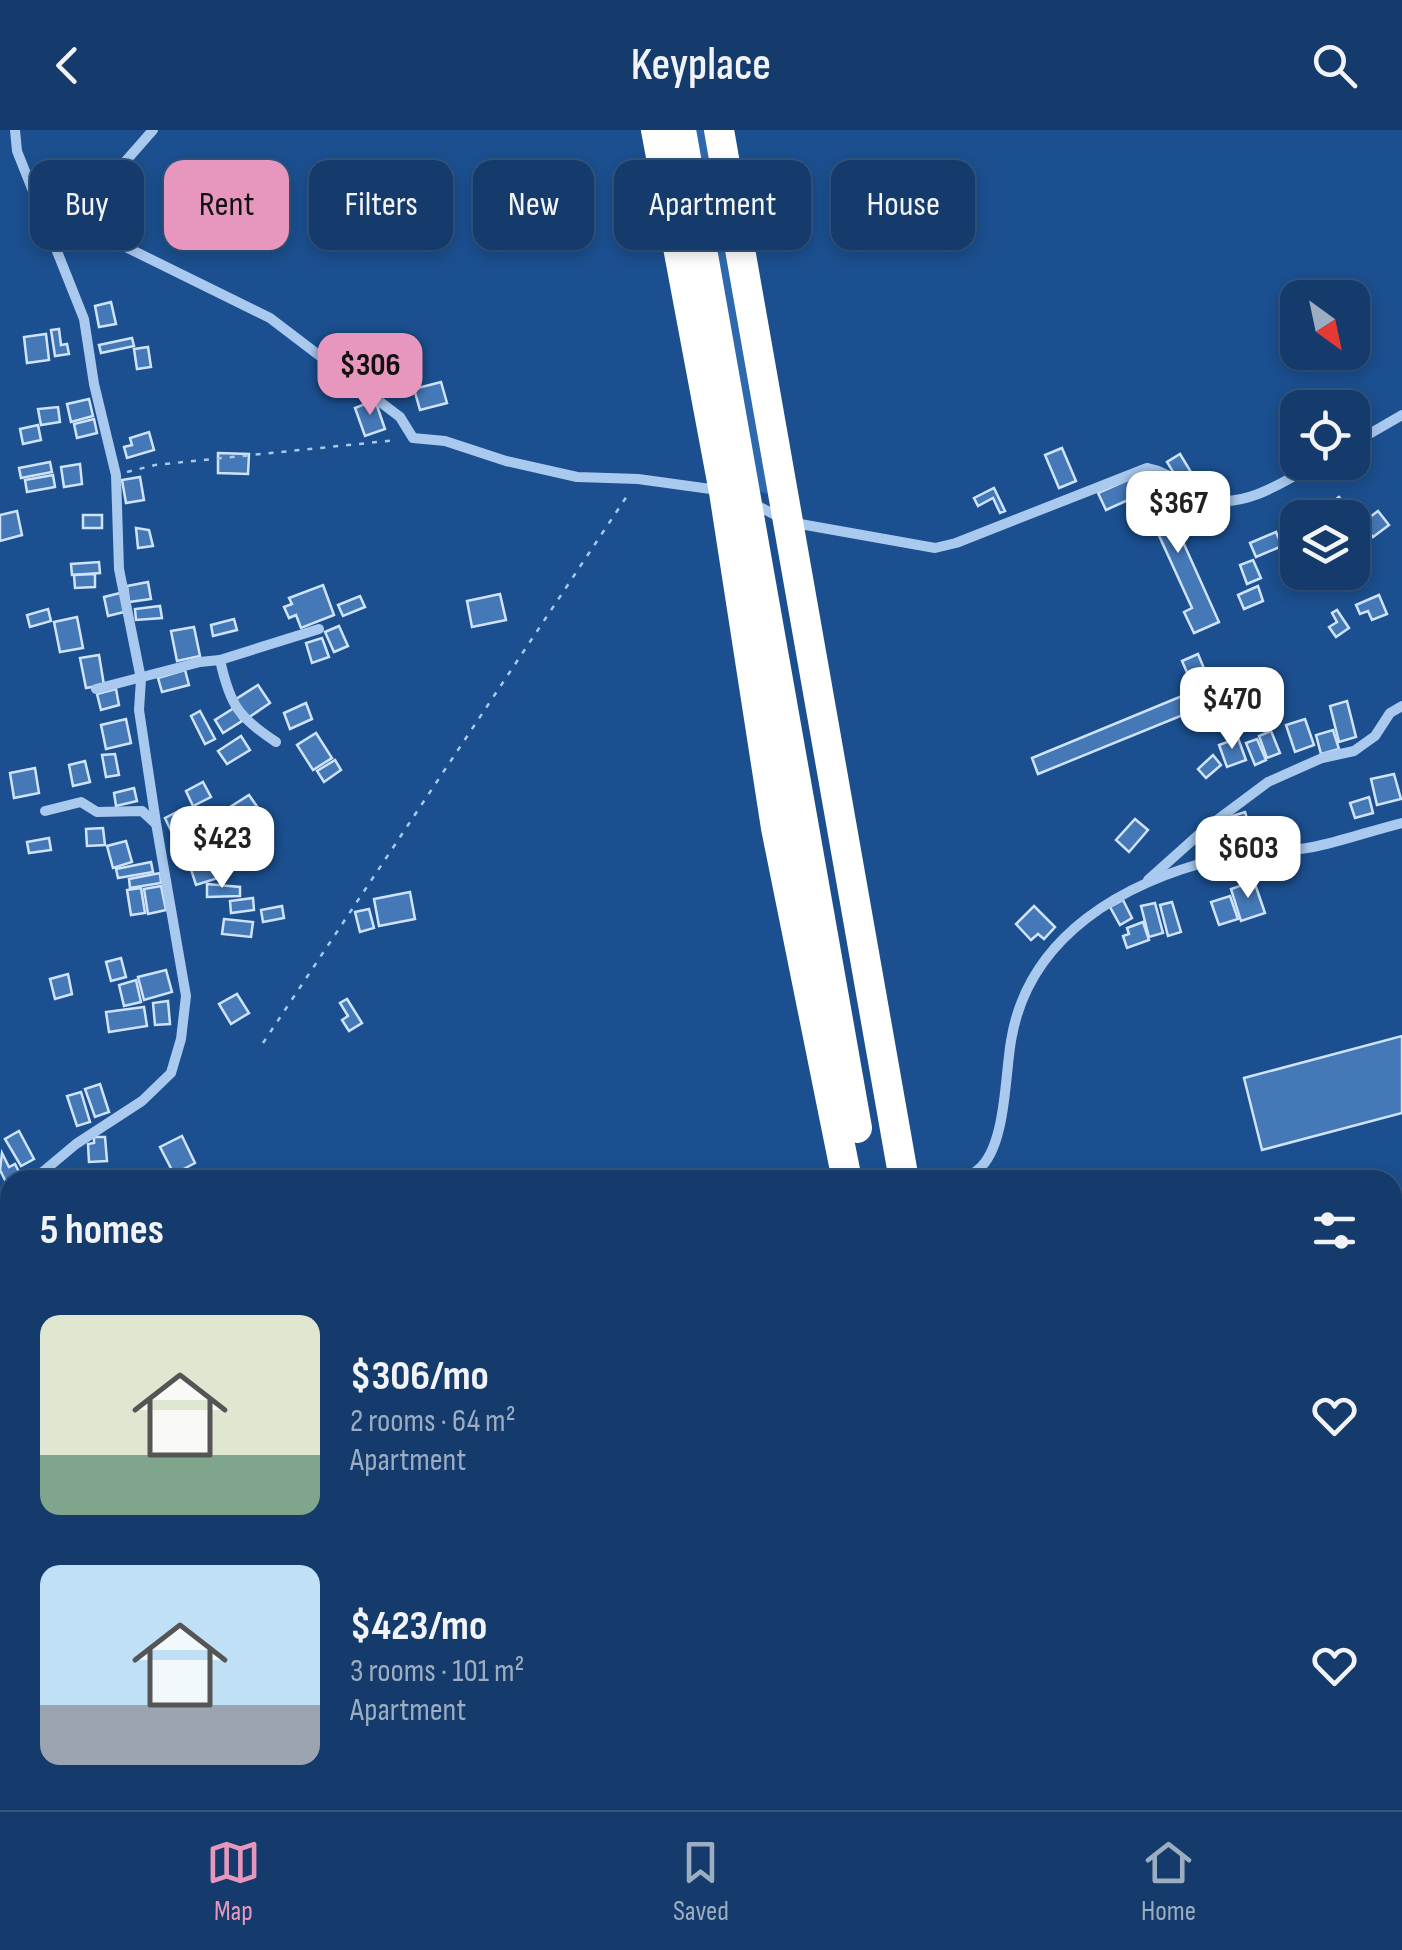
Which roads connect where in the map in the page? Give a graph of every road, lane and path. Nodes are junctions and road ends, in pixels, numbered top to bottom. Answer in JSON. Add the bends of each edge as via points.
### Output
{"nodes":[{"id":1,"x":14,"y":130,"type":"edge"},
{"id":2,"x":153,"y":130,"type":"edge"},
{"id":3,"x":656,"y":130,"type":"edge"},
{"id":4,"x":681,"y":130,"type":"edge"},
{"id":5,"x":719,"y":130,"type":"edge"},
{"id":6,"x":127,"y":160,"type":"edge"},
{"id":7,"x":30,"y":178,"type":"edge"},
{"id":8,"x":57,"y":250,"type":"edge"},
{"id":9,"x":133,"y":250,"type":"edge"},
{"id":10,"x":1402,"y":415,"type":"edge"},
{"id":11,"x":1370,"y":434,"type":"edge"},
{"id":12,"x":413,"y":438,"type":"junction"},
{"id":13,"x":116,"y":475,"type":"junction"},
{"id":14,"x":638,"y":479,"type":"junction"},
{"id":15,"x":1282,"y":480,"type":"edge"},
{"id":16,"x":736,"y":496,"type":"junction"},
{"id":17,"x":789,"y":522,"type":"junction"},
{"id":18,"x":318,"y":629,"type":"dead end"},
{"id":19,"x":220,"y":660,"type":"junction"},
{"id":20,"x":141,"y":679,"type":"junction"},
{"id":21,"x":96,"y":689,"type":"dead end"},
{"id":22,"x":1402,"y":706,"type":"edge"},
{"id":23,"x":276,"y":742,"type":"dead end"},
{"id":24,"x":45,"y":811,"type":"dead end"},
{"id":25,"x":1402,"y":822,"type":"edge"},
{"id":26,"x":156,"y":824,"type":"junction"},
{"id":27,"x":1143,"y":884,"type":"junction"},
{"id":28,"x":264,"y":1043,"type":"dead end"},
{"id":29,"x":46,"y":1170,"type":"edge"},
{"id":30,"x":845,"y":1170,"type":"edge"},
{"id":31,"x":864,"y":1170,"type":"edge"},
{"id":32,"x":902,"y":1170,"type":"edge"},
{"id":33,"x":976,"y":1170,"type":"edge"}],
"edges":[{"from":1,"to":7,"type":"street"},
{"from":2,"to":6,"type":"street"},
{"from":3,"to":16,"type":"highway"},
{"from":4,"to":16,"type":"highway"},
{"from":5,"to":17,"type":"highway"},
{"from":8,"to":13,"type":"street","via":[[84,319]]},
{"from":9,"to":12,"type":"street","via":[[270,318],[400,417]]},
{"from":10,"to":11,"type":"street"},
{"from":12,"to":13,"type":"path","via":[[155,465]]},
{"from":12,"to":14,"type":"street","via":[[577,477]]},
{"from":13,"to":20,"type":"street","via":[[119,569]]},
{"from":14,"to":16,"type":"street"},
{"from":14,"to":28,"type":"path"},
{"from":15,"to":17,"type":"street","via":[[1230,502],[1211,500],[1147,468],[935,548]]},
{"from":16,"to":17,"type":"street"},
{"from":16,"to":30,"type":"highway","via":[[776,828]]},
{"from":16,"to":31,"type":"highway"},
{"from":17,"to":32,"type":"highway"},
{"from":18,"to":19,"type":"street"},
{"from":19,"to":20,"type":"street"},
{"from":19,"to":23,"type":"street","via":[[243,721]]},
{"from":20,"to":21,"type":"street"},
{"from":20,"to":26,"type":"street"},
{"from":22,"to":27,"type":"street","via":[[1354,751],[1268,782]]},
{"from":24,"to":26,"type":"street","via":[[82,802],[97,812],[142,811]]},
{"from":25,"to":27,"type":"street","via":[[1312,847],[1224,857]]},
{"from":26,"to":29,"type":"street","via":[[186,996],[182,1039],[171,1073],[142,1102]]},
{"from":27,"to":33,"type":"street","via":[[1068,932],[1034,970],[1014,1018],[1000,1129]]}]}
